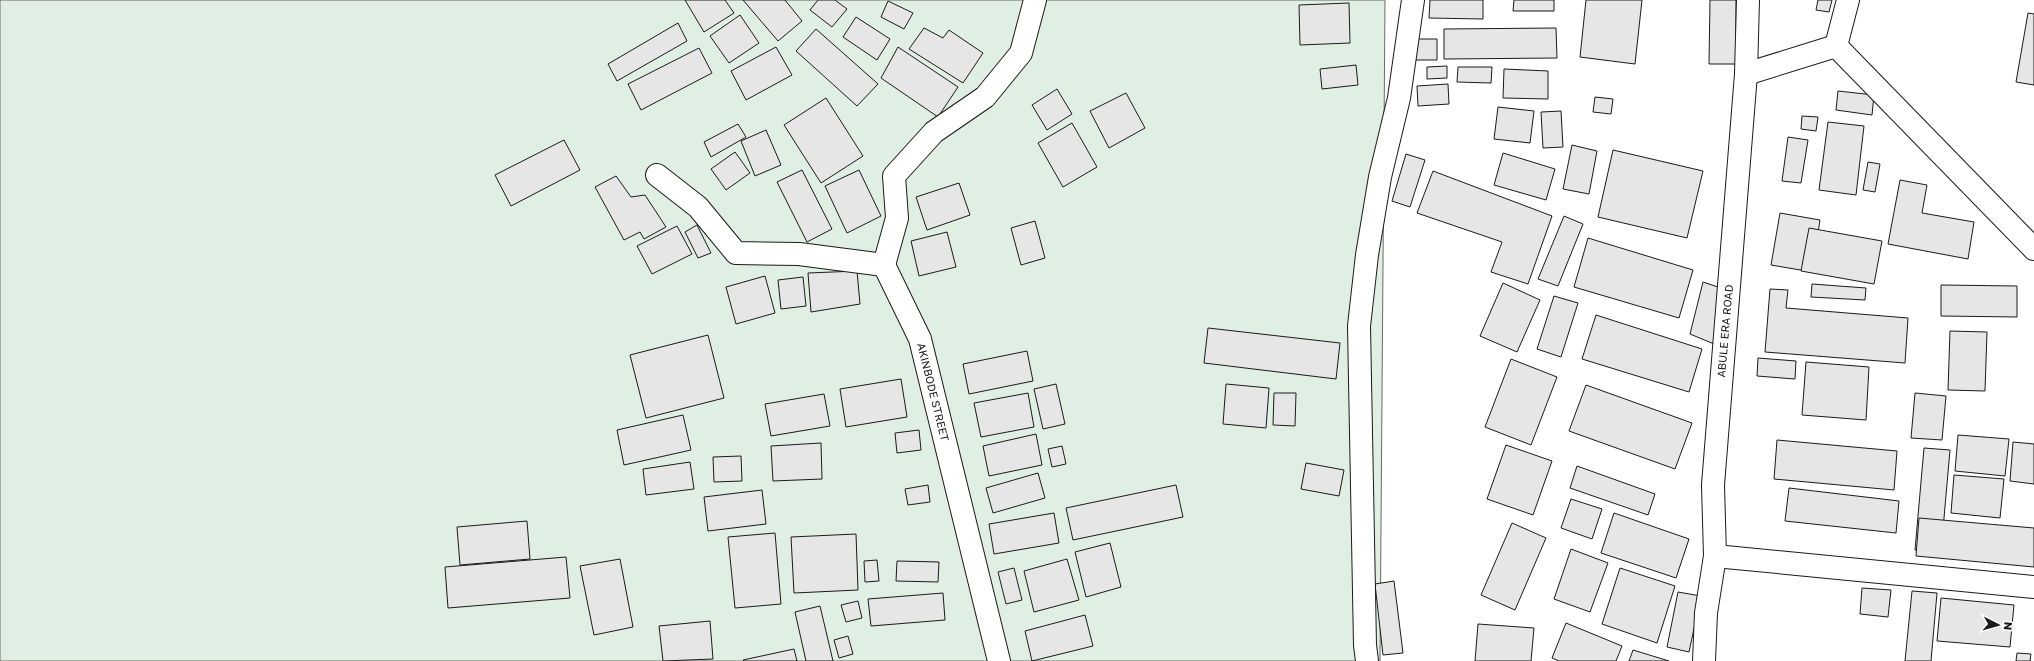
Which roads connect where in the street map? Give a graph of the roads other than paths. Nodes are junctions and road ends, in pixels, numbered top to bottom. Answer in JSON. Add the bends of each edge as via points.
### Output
{"nodes":[{"id":1,"x":1035,"y":0,"type":"edge"},
{"id":2,"x":1413,"y":0,"type":"edge"},
{"id":3,"x":1748,"y":0,"type":"edge"},
{"id":4,"x":1848,"y":0,"type":"edge"},
{"id":5,"x":1836,"y":46,"type":"junction"},
{"id":6,"x":1746,"y":74,"type":"junction"},
{"id":7,"x":657,"y":175,"type":"dead end"},
{"id":8,"x":2033,"y":246,"type":"edge"},
{"id":9,"x":884,"y":265,"type":"junction"},
{"id":10,"x":1715,"y":556,"type":"junction"},
{"id":11,"x":2034,"y":587,"type":"edge"},
{"id":12,"x":999,"y":661,"type":"edge"},
{"id":13,"x":1367,"y":661,"type":"edge"},
{"id":14,"x":1704,"y":661,"type":"edge"}],
"edges":[{"from":1,"to":9,"type":"street","via":[[1020,53],[986,97],[934,132],[894,176],[897,218]]},
{"from":2,"to":13,"type":"street","via":[[1399,98],[1380,177],[1368,248],[1359,326],[1361,499]]},
{"from":3,"to":6,"type":"street","name":"ABULE ERA ROAD"},
{"from":4,"to":5,"type":"street"},
{"from":5,"to":6,"type":"street"},
{"from":5,"to":8,"type":"street"},
{"from":6,"to":10,"type":"street","name":"ABULE ERA ROAD","via":[[1712,485]]},
{"from":7,"to":9,"type":"street","via":[[698,207],[736,253],[799,254]]},
{"from":9,"to":12,"type":"street","name":"AKINBODE STREET","via":[[920,339]]},
{"from":10,"to":11,"type":"street"},
{"from":10,"to":14,"type":"street","name":"ABULE ERA ROAD","via":[[1706,613]]}]}
